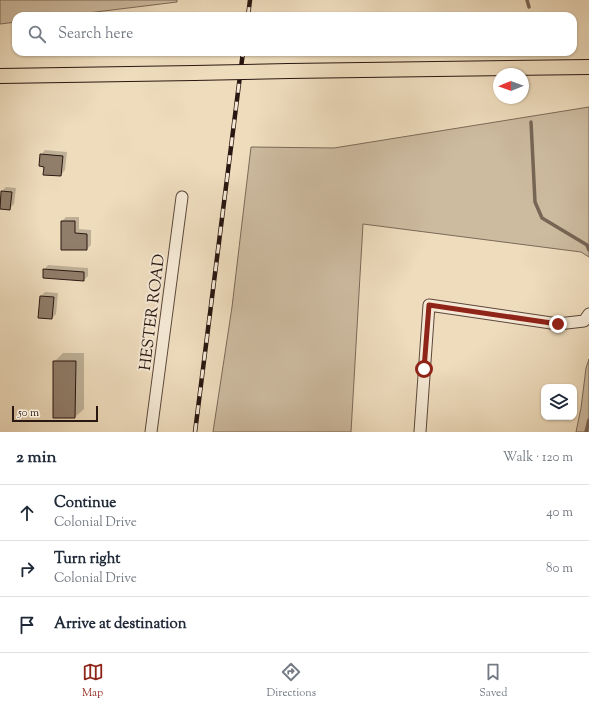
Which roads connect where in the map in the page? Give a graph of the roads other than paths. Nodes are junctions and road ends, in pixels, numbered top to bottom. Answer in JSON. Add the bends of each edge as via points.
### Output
{"nodes":[{"id":1,"x":589,"y":67,"type":"edge"},
{"id":2,"x":0,"y":76,"type":"edge"},
{"id":3,"x":182,"y":197,"type":"dead end"},
{"id":4,"x":589,"y":314,"type":"edge"},
{"id":5,"x":151,"y":432,"type":"edge"},
{"id":6,"x":420,"y":432,"type":"edge"}],
"edges":[{"from":1,"to":2,"type":"main road","bridge":true},
{"from":3,"to":5,"type":"street","name":"HESTER ROAD"},
{"from":4,"to":6,"type":"street","via":[[584,321],[558,324],[429,305]]}]}
